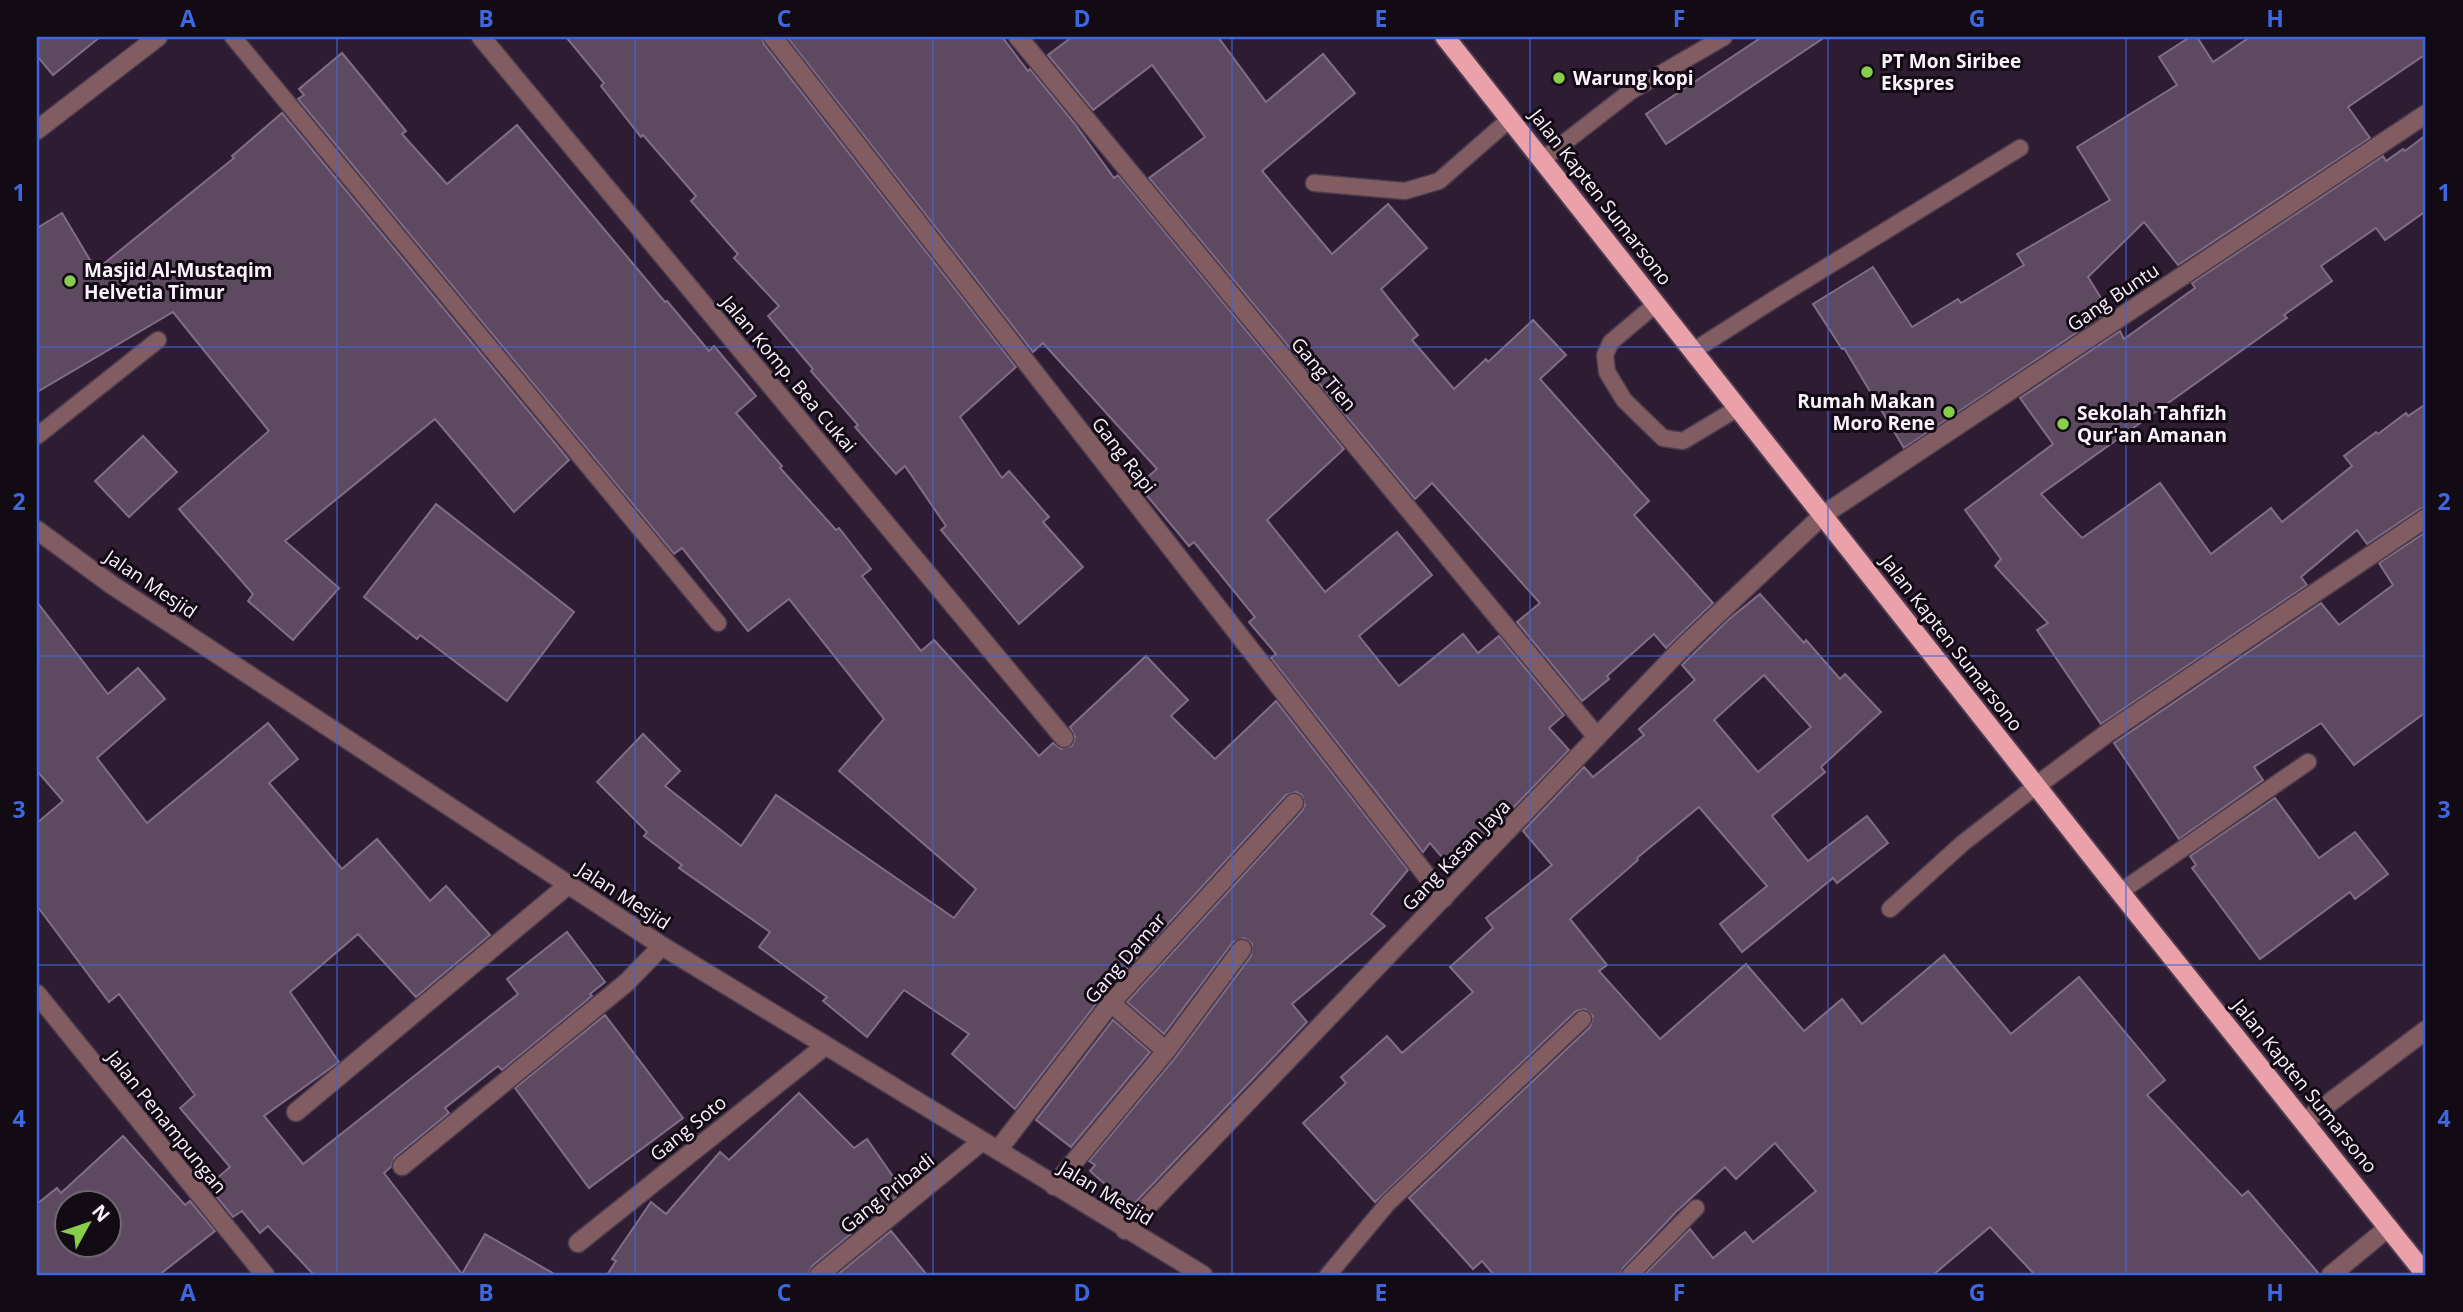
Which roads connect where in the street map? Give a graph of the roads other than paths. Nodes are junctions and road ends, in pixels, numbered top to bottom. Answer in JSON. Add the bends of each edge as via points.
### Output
{"nodes":[{"id":1,"x":158,"y":37,"type":"edge"},
{"id":2,"x":233,"y":37,"type":"edge"},
{"id":3,"x":481,"y":37,"type":"edge"},
{"id":4,"x":773,"y":37,"type":"edge"},
{"id":5,"x":1018,"y":37,"type":"edge"},
{"id":6,"x":1445,"y":37,"type":"edge"},
{"id":7,"x":1724,"y":37,"type":"edge"},
{"id":8,"x":2426,"y":114,"type":"edge"},
{"id":9,"x":1510,"y":119,"type":"junction"},
{"id":10,"x":37,"y":130,"type":"edge"},
{"id":11,"x":2021,"y":148,"type":"dead end"},
{"id":12,"x":1542,"y":160,"type":"junction"},
{"id":13,"x":1314,"y":183,"type":"dead end"},
{"id":14,"x":1656,"y":304,"type":"junction"},
{"id":15,"x":158,"y":340,"type":"dead end"},
{"id":16,"x":1693,"y":351,"type":"junction"},
{"id":17,"x":1738,"y":408,"type":"junction"},
{"id":18,"x":37,"y":436,"type":"edge"},
{"id":19,"x":1823,"y":515,"type":"junction"},
{"id":20,"x":2426,"y":518,"type":"edge"},
{"id":21,"x":37,"y":530,"type":"edge"},
{"id":22,"x":718,"y":623,"type":"dead end"},
{"id":23,"x":1597,"y":737,"type":"junction"},
{"id":24,"x":1064,"y":738,"type":"dead end"},
{"id":25,"x":2308,"y":762,"type":"dead end"},
{"id":26,"x":2036,"y":786,"type":"junction"},
{"id":27,"x":1294,"y":803,"type":"dead end"},
{"id":28,"x":568,"y":885,"type":"junction"},
{"id":29,"x":2120,"y":892,"type":"junction"},
{"id":30,"x":1444,"y":898,"type":"junction"},
{"id":31,"x":1890,"y":909,"type":"dead end"},
{"id":32,"x":662,"y":946,"type":"junction"},
{"id":33,"x":1242,"y":950,"type":"dead end"},
{"id":34,"x":37,"y":994,"type":"edge"},
{"id":35,"x":1111,"y":1003,"type":"junction"},
{"id":36,"x":1583,"y":1019,"type":"dead end"},
{"id":37,"x":2426,"y":1030,"type":"edge"},
{"id":38,"x":825,"y":1046,"type":"junction"},
{"id":39,"x":1166,"y":1051,"type":"junction"},
{"id":40,"x":296,"y":1112,"type":"dead end"},
{"id":41,"x":2304,"y":1122,"type":"junction"},
{"id":42,"x":981,"y":1142,"type":"junction"},
{"id":43,"x":998,"y":1150,"type":"junction"},
{"id":44,"x":402,"y":1166,"type":"dead end"},
{"id":45,"x":1054,"y":1186,"type":"junction"},
{"id":46,"x":1696,"y":1208,"type":"dead end"},
{"id":47,"x":2389,"y":1227,"type":"junction"},
{"id":48,"x":1125,"y":1230,"type":"junction"},
{"id":49,"x":578,"y":1243,"type":"dead end"},
{"id":50,"x":265,"y":1275,"type":"edge"},
{"id":51,"x":819,"y":1275,"type":"edge"},
{"id":52,"x":1203,"y":1275,"type":"edge"},
{"id":53,"x":1328,"y":1275,"type":"edge"},
{"id":54,"x":1630,"y":1275,"type":"edge"},
{"id":55,"x":2331,"y":1275,"type":"edge"},
{"id":56,"x":2426,"y":1275,"type":"edge"}],
"edges":[{"from":1,"to":10,"type":"street"},
{"from":2,"to":22,"type":"lane"},
{"from":3,"to":24,"type":"street","name":"Jalan Komp. Bea Cukai"},
{"from":4,"to":30,"type":"street","name":"Gang Rapi"},
{"from":5,"to":23,"type":"street","name":"Gang Tien"},
{"from":6,"to":9,"type":"highway","name":"Jalan Kapten Sumarsono"},
{"from":7,"to":12,"type":"lane","via":[[1631,91]]},
{"from":8,"to":19,"type":"street","name":"Gang Buntu"},
{"from":9,"to":12,"type":"highway","name":"Jalan Kapten Sumarsono"},
{"from":9,"to":13,"type":"lane","via":[[1439,181],[1405,191]]},
{"from":11,"to":16,"type":"lane"},
{"from":12,"to":14,"type":"highway","name":"Jalan Kapten Sumarsono"},
{"from":14,"to":16,"type":"highway","name":"Jalan Kapten Sumarsono"},
{"from":14,"to":17,"type":"lane","via":[[1611,342],[1605,355],[1607,372],[1624,400],[1663,438],[1683,441]]},
{"from":15,"to":18,"type":"lane"},
{"from":16,"to":17,"type":"highway","name":"Jalan Kapten Sumarsono"},
{"from":17,"to":19,"type":"highway","name":"Jalan Kapten Sumarsono"},
{"from":19,"to":23,"type":"street","name":"Gang Kasan Jaya","via":[[1683,647]]},
{"from":19,"to":26,"type":"highway","name":"Jalan Kapten Sumarsono"},
{"from":20,"to":26,"type":"street"},
{"from":21,"to":28,"type":"street","name":"Jalan Mesjid","via":[[112,585]]},
{"from":23,"to":30,"type":"street","name":"Gang Kasan Jaya"},
{"from":25,"to":29,"type":"lane"},
{"from":26,"to":29,"type":"highway","name":"Jalan Kapten Sumarsono"},
{"from":26,"to":31,"type":"lane"},
{"from":27,"to":35,"type":"street","name":"Gang Damar"},
{"from":28,"to":32,"type":"street","name":"Jalan Mesjid"},
{"from":28,"to":40,"type":"street"},
{"from":29,"to":41,"type":"highway","name":"Jalan Kapten Sumarsono"},
{"from":30,"to":48,"type":"street","name":"Gang Kasan Jaya"},
{"from":32,"to":38,"type":"street","name":"Jalan Mesjid"},
{"from":32,"to":44,"type":"street","via":[[626,983]]},
{"from":33,"to":39,"type":"street"},
{"from":34,"to":50,"type":"street","name":"Jalan Penampungan"},
{"from":35,"to":39,"type":"street"},
{"from":35,"to":43,"type":"street","name":"Gang Damar"},
{"from":36,"to":53,"type":"lane","via":[[1388,1203]]},
{"from":37,"to":41,"type":"street"},
{"from":38,"to":42,"type":"street","name":"Jalan Mesjid"},
{"from":38,"to":49,"type":"street","name":"Gang Soto"},
{"from":39,"to":45,"type":"street"},
{"from":41,"to":47,"type":"highway","name":"Jalan Kapten Sumarsono"},
{"from":42,"to":43,"type":"street","name":"Jalan Mesjid"},
{"from":42,"to":51,"type":"street","name":"Gang Pribadi"},
{"from":43,"to":45,"type":"street","name":"Jalan Mesjid"},
{"from":45,"to":48,"type":"street","name":"Jalan Mesjid"},
{"from":46,"to":54,"type":"lane"},
{"from":47,"to":55,"type":"street"},
{"from":47,"to":56,"type":"highway","name":"Jalan Kapten Sumarsono"},
{"from":48,"to":52,"type":"street","name":"Jalan Mesjid"}]}
